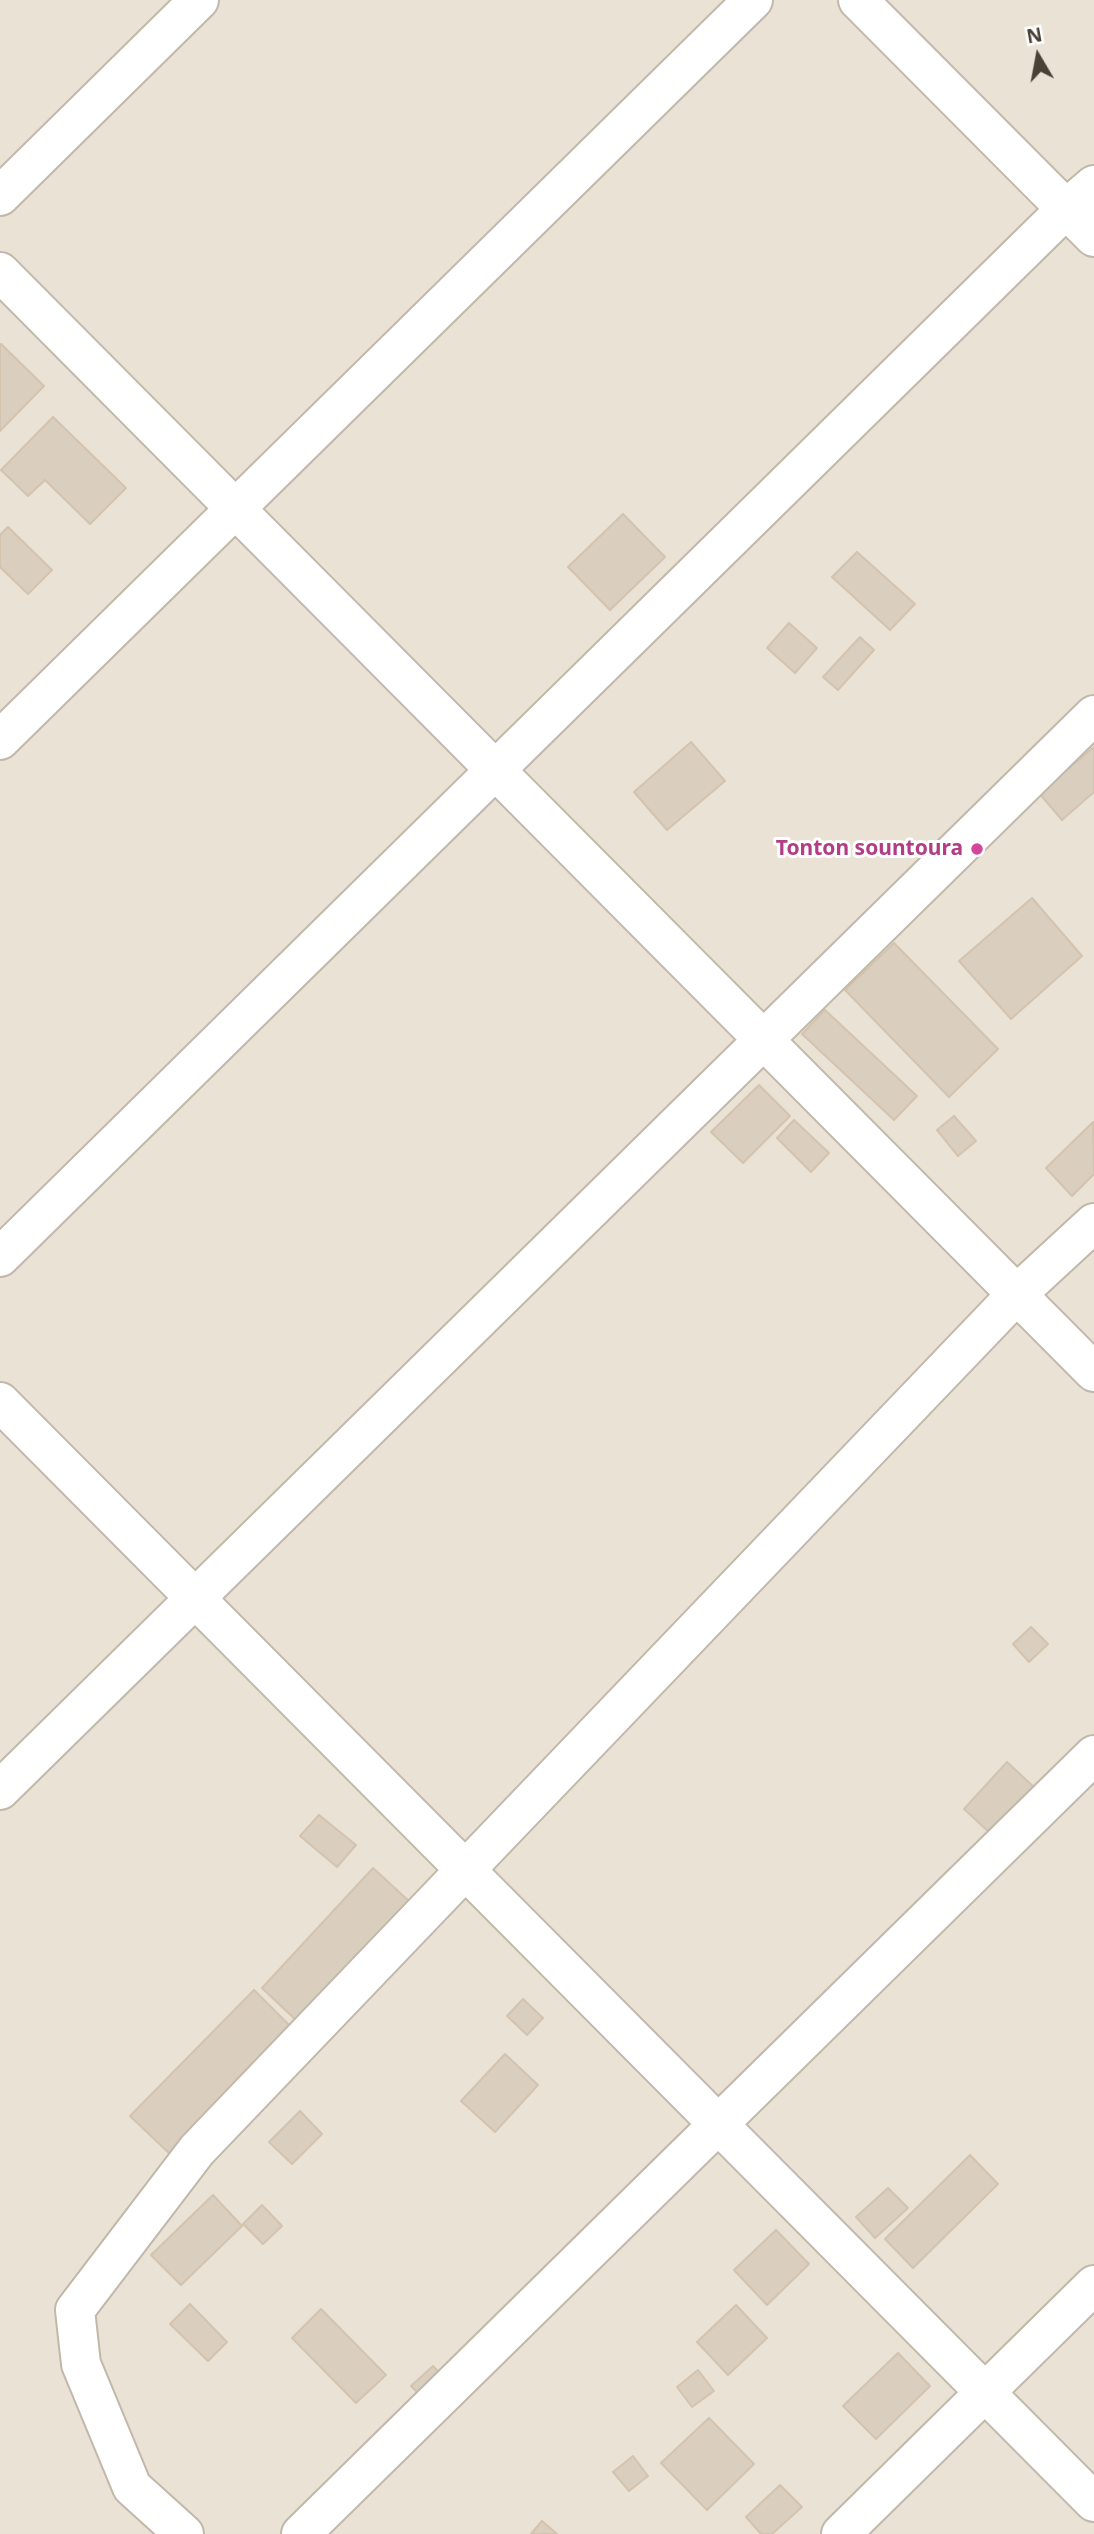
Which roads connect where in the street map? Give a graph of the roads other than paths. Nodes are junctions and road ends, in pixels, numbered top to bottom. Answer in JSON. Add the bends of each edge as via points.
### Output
{"nodes":[{"id":1,"x":199,"y":0,"type":"edge"},
{"id":2,"x":753,"y":0,"type":"edge"},
{"id":3,"x":858,"y":0,"type":"edge"},
{"id":4,"x":0,"y":196,"type":"edge"},
{"id":5,"x":1080,"y":197,"type":"edge"},
{"id":6,"x":1094,"y":237,"type":"edge"},
{"id":7,"x":0,"y":272,"type":"edge"},
{"id":8,"x":235,"y":508,"type":"junction"},
{"id":9,"x":1094,"y":715,"type":"edge"},
{"id":10,"x":0,"y":740,"type":"edge"},
{"id":11,"x":495,"y":770,"type":"junction"},
{"id":12,"x":764,"y":1040,"type":"junction"},
{"id":13,"x":1094,"y":1223,"type":"edge"},
{"id":14,"x":0,"y":1257,"type":"edge"},
{"id":15,"x":1017,"y":1294,"type":"junction"},
{"id":16,"x":1094,"y":1372,"type":"edge"},
{"id":17,"x":0,"y":1402,"type":"edge"},
{"id":18,"x":195,"y":1598,"type":"junction"},
{"id":19,"x":1094,"y":1755,"type":"edge"},
{"id":20,"x":0,"y":1790,"type":"edge"},
{"id":21,"x":465,"y":1870,"type":"junction"},
{"id":22,"x":719,"y":2124,"type":"junction"},
{"id":23,"x":1094,"y":2285,"type":"edge"},
{"id":24,"x":985,"y":2392,"type":"junction"},
{"id":25,"x":1094,"y":2502,"type":"edge"},
{"id":26,"x":184,"y":2534,"type":"edge"},
{"id":27,"x":301,"y":2534,"type":"edge"},
{"id":28,"x":841,"y":2534,"type":"edge"}],
"edges":[{"from":1,"to":4,"type":"street"},
{"from":2,"to":8,"type":"street"},
{"from":3,"to":5,"type":"street"},
{"from":5,"to":6,"type":"street"},
{"from":5,"to":11,"type":"street"},
{"from":7,"to":8,"type":"street"},
{"from":8,"to":10,"type":"street"},
{"from":8,"to":11,"type":"street"},
{"from":9,"to":12,"type":"street"},
{"from":11,"to":12,"type":"street"},
{"from":11,"to":14,"type":"street"},
{"from":12,"to":15,"type":"street"},
{"from":12,"to":18,"type":"street"},
{"from":13,"to":15,"type":"street"},
{"from":15,"to":16,"type":"street"},
{"from":15,"to":21,"type":"street"},
{"from":17,"to":18,"type":"street"},
{"from":18,"to":20,"type":"street"},
{"from":18,"to":21,"type":"street"},
{"from":19,"to":22,"type":"street"},
{"from":21,"to":22,"type":"street"},
{"from":21,"to":26,"type":"street","via":[[197,2150],[75,2310],[81,2364],[132,2487]]},
{"from":22,"to":24,"type":"street"},
{"from":22,"to":27,"type":"street"},
{"from":23,"to":24,"type":"street"},
{"from":24,"to":25,"type":"street"},
{"from":24,"to":28,"type":"street"}]}
